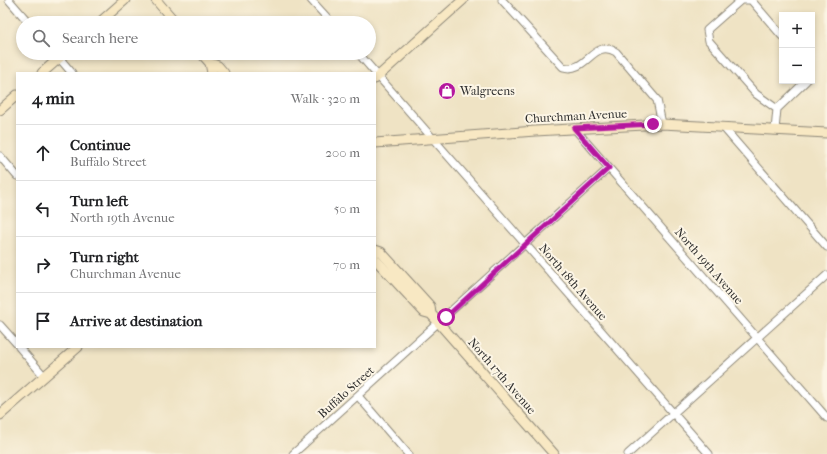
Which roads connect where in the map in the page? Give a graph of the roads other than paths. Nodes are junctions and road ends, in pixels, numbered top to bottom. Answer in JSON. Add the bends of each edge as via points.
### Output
{"nodes":[{"id":1,"x":9,"y":0,"type":"edge"},
{"id":2,"x":125,"y":0,"type":"edge"},
{"id":3,"x":156,"y":0,"type":"edge"},
{"id":4,"x":311,"y":0,"type":"edge"},
{"id":5,"x":463,"y":0,"type":"edge"},
{"id":6,"x":502,"y":0,"type":"edge"},
{"id":7,"x":742,"y":0,"type":"edge"},
{"id":8,"x":23,"y":16,"type":"edge"},
{"id":9,"x":107,"y":16,"type":"edge"},
{"id":10,"x":170,"y":16,"type":"edge"},
{"id":11,"x":326,"y":16,"type":"edge"},
{"id":12,"x":779,"y":33,"type":"edge"},
{"id":13,"x":55,"y":60,"type":"edge"},
{"id":14,"x":63,"y":60,"type":"edge"},
{"id":15,"x":207,"y":60,"type":"edge"},
{"id":16,"x":363,"y":60,"type":"edge"},
{"id":17,"x":210,"y":63,"type":"junction"},
{"id":18,"x":43,"y":72,"type":"edge"},
{"id":19,"x":71,"y":72,"type":"edge"},
{"id":20,"x":212,"y":72,"type":"edge"},
{"id":21,"x":223,"y":72,"type":"edge"},
{"id":22,"x":372,"y":72,"type":"edge"},
{"id":23,"x":376,"y":77,"type":"edge"},
{"id":24,"x":803,"y":84,"type":"edge"},
{"id":25,"x":16,"y":96,"type":"edge"},
{"id":26,"x":777,"y":109,"type":"junction"},
{"id":27,"x":0,"y":110,"type":"edge"},
{"id":28,"x":662,"y":124,"type":"junction"},
{"id":29,"x":723,"y":127,"type":"junction"},
{"id":30,"x":574,"y":128,"type":"junction"},
{"id":31,"x":775,"y":130,"type":"junction"},
{"id":32,"x":827,"y":133,"type":"edge"},
{"id":33,"x":433,"y":138,"type":"junction"},
{"id":34,"x":376,"y":143,"type":"edge"},
{"id":35,"x":0,"y":156,"type":"edge"},
{"id":36,"x":609,"y":168,"type":"junction"},
{"id":37,"x":16,"y":175,"type":"edge"},
{"id":38,"x":525,"y":244,"type":"junction"},
{"id":39,"x":827,"y":247,"type":"edge"},
{"id":40,"x":376,"y":250,"type":"edge"},
{"id":41,"x":376,"y":260,"type":"edge"},
{"id":42,"x":827,"y":275,"type":"edge"},
{"id":43,"x":431,"y":314,"type":"junction"},
{"id":44,"x":439,"y":323,"type":"junction"},
{"id":45,"x":0,"y":325,"type":"edge"},
{"id":46,"x":757,"y":338,"type":"junction"},
{"id":47,"x":16,"y":343,"type":"edge"},
{"id":48,"x":20,"y":348,"type":"edge"},
{"id":49,"x":77,"y":348,"type":"edge"},
{"id":50,"x":44,"y":376,"type":"junction"},
{"id":51,"x":358,"y":396,"type":"junction"},
{"id":52,"x":673,"y":413,"type":"junction"},
{"id":53,"x":0,"y":415,"type":"edge"},
{"id":54,"x":827,"y":418,"type":"edge"},
{"id":55,"x":293,"y":454,"type":"edge"},
{"id":56,"x":408,"y":454,"type":"edge"},
{"id":57,"x":554,"y":454,"type":"edge"},
{"id":58,"x":628,"y":454,"type":"edge"},
{"id":59,"x":709,"y":454,"type":"edge"}],
"edges":[{"from":1,"to":8,"type":"street"},
{"from":2,"to":9,"type":"main road"},
{"from":3,"to":10,"type":"main road"},
{"from":4,"to":11,"type":"street"},
{"from":5,"to":23,"type":"main road"},
{"from":6,"to":28,"type":"street","via":[[563,67],[578,67],[600,50],[616,52],[657,100]]},
{"from":7,"to":12,"type":"street","via":[[751,0]]},
{"from":7,"to":26,"type":"street","via":[[707,30],[709,41],[756,94]]},
{"from":13,"to":18,"type":"main road"},
{"from":14,"to":19,"type":"street"},
{"from":15,"to":17,"type":"main road"},
{"from":16,"to":22,"type":"street","name":"North 18th Avenue"},
{"from":17,"to":20,"type":"main road"},
{"from":17,"to":21,"type":"main road","via":[[218,66]]},
{"from":23,"to":33,"type":"street","name":"North 18th Avenue"},
{"from":24,"to":26,"type":"street"},
{"from":25,"to":27,"type":"main road"},
{"from":26,"to":31,"type":"street"},
{"from":28,"to":29,"type":"main road","name":"Churchman Avenue"},
{"from":28,"to":30,"type":"main road","name":"Churchman Avenue"},
{"from":29,"to":31,"type":"main road","name":"Churchman Avenue"},
{"from":29,"to":39,"type":"street"},
{"from":30,"to":33,"type":"main road","name":"Churchman Avenue"},
{"from":30,"to":36,"type":"street","name":"North 19th Avenue"},
{"from":31,"to":32,"type":"main road","name":"Churchman Avenue"},
{"from":33,"to":34,"type":"main road","name":"Churchman Avenue"},
{"from":33,"to":38,"type":"street","name":"North 18th Avenue"},
{"from":35,"to":37,"type":"street"},
{"from":36,"to":38,"type":"street","name":"Buffalo Street"},
{"from":36,"to":46,"type":"street","name":"North 19th Avenue"},
{"from":38,"to":44,"type":"street","name":"Buffalo Street"},
{"from":38,"to":52,"type":"street","name":"North 18th Avenue"},
{"from":40,"to":43,"type":"main road","name":"North 17th Avenue","via":[[381,252],[430,306]]},
{"from":41,"to":43,"type":"main road","name":"North 17th Avenue","via":[[424,312]]},
{"from":42,"to":46,"type":"street"},
{"from":43,"to":44,"type":"main road","name":"North 17th Avenue"},
{"from":44,"to":51,"type":"street","name":"Buffalo Street"},
{"from":44,"to":57,"type":"main road","name":"North 17th Avenue"},
{"from":45,"to":47,"type":"street"},
{"from":46,"to":52,"type":"street"},
{"from":46,"to":54,"type":"street","name":"North 19th Avenue"},
{"from":48,"to":50,"type":"street"},
{"from":49,"to":50,"type":"main road"},
{"from":50,"to":53,"type":"main road"},
{"from":51,"to":55,"type":"street","name":"Buffalo Street"},
{"from":51,"to":56,"type":"street"},
{"from":52,"to":58,"type":"street"},
{"from":52,"to":59,"type":"street","name":"North 18th Avenue"}]}
